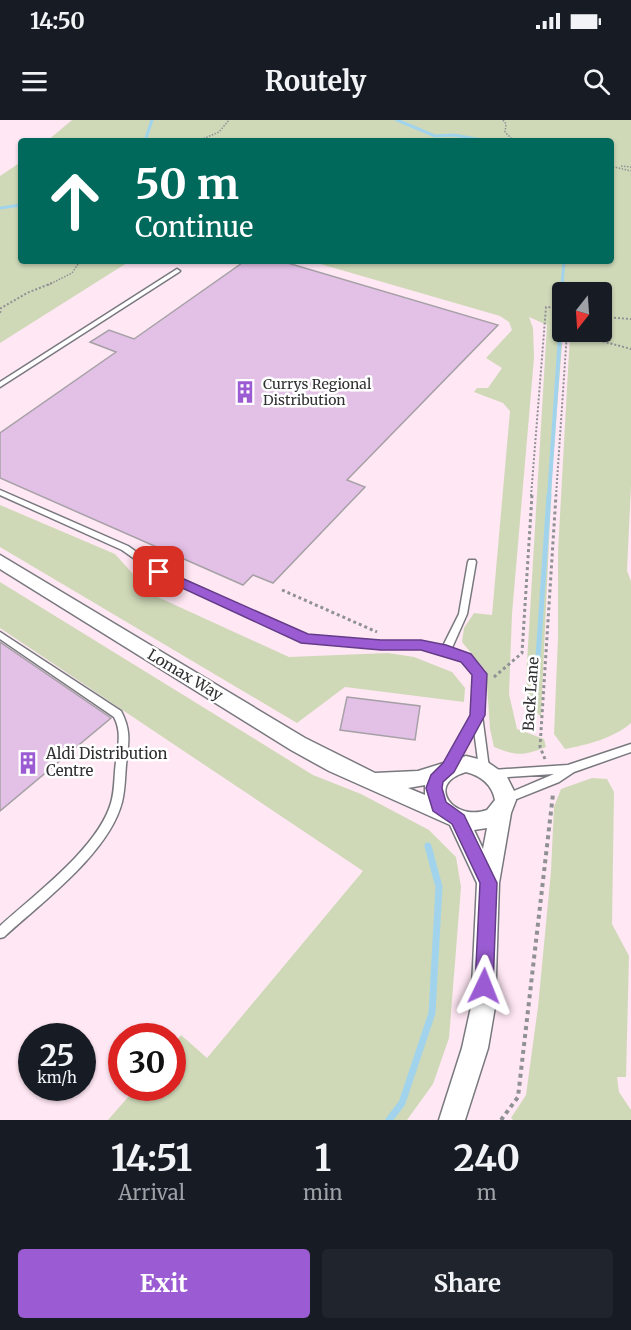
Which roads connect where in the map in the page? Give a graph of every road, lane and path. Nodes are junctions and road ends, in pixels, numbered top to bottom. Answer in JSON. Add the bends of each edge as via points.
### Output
{"nodes":[{"id":1,"x":229,"y":120,"type":"edge"},
{"id":2,"x":503,"y":120,"type":"edge"},
{"id":3,"x":205,"y":138,"type":"edge"},
{"id":4,"x":511,"y":138,"type":"edge"},
{"id":5,"x":614,"y":166,"type":"edge"},
{"id":6,"x":631,"y":169,"type":"edge"},
{"id":7,"x":78,"y":264,"type":"edge"},
{"id":8,"x":177,"y":271,"type":"dead end"},
{"id":9,"x":552,"y":307,"type":"edge"},
{"id":10,"x":0,"y":313,"type":"edge"},
{"id":11,"x":612,"y":317,"type":"edge"},
{"id":12,"x":631,"y":319,"type":"edge"},
{"id":13,"x":567,"y":342,"type":"edge"},
{"id":14,"x":605,"y":342,"type":"edge"},
{"id":15,"x":631,"y":349,"type":"edge"},
{"id":16,"x":0,"y":385,"type":"edge"},
{"id":17,"x":0,"y":492,"type":"edge"},
{"id":18,"x":0,"y":561,"type":"edge"},
{"id":19,"x":472,"y":562,"type":"dead end"},
{"id":20,"x":282,"y":590,"type":"dead end"},
{"id":21,"x":0,"y":635,"type":"edge"},
{"id":22,"x":381,"y":645,"type":"junction"},
{"id":23,"x":446,"y":650,"type":"junction"},
{"id":24,"x":477,"y":715,"type":"junction"},
{"id":25,"x":631,"y":748,"type":"edge"},
{"id":26,"x":446,"y":770,"type":"junction"},
{"id":27,"x":489,"y":771,"type":"junction"},
{"id":28,"x":552,"y":775,"type":"junction"},
{"id":29,"x":375,"y":780,"type":"junction"},
{"id":30,"x":503,"y":805,"type":"junction"},
{"id":31,"x":452,"y":817,"type":"junction"},
{"id":32,"x":488,"y":883,"type":"junction"},
{"id":33,"x":0,"y":933,"type":"edge"},
{"id":34,"x":456,"y":1118,"type":"edge"},
{"id":35,"x":501,"y":1120,"type":"edge"}],
"edges":[{"from":1,"to":3,"type":"path","via":[[219,132]]},
{"from":2,"to":4,"type":"path","via":[[505,132]]},
{"from":5,"to":6,"type":"path"},
{"from":7,"to":10,"type":"path","via":[[63,278],[31,291],[1,308]]},
{"from":8,"to":16,"type":"lane"},
{"from":9,"to":24,"type":"path","via":[[546,307],[522,653],[502,667],[489,684]]},
{"from":11,"to":12,"type":"path"},
{"from":13,"to":28,"type":"path","name":"Back Lane","via":[[540,747]]},
{"from":14,"to":15,"type":"path"},
{"from":17,"to":22,"type":"lane","via":[[125,548],[159,572],[306,639]]},
{"from":18,"to":29,"type":"street","name":"Lomax Way","via":[[298,744]]},
{"from":19,"to":23,"type":"lane","via":[[463,614]]},
{"from":20,"to":22,"type":"path","via":[[378,632]]},
{"from":21,"to":33,"type":"lane","via":[[118,714],[125,737],[116,805],[104,829],[86,852]]},
{"from":22,"to":23,"type":"lane","via":[[421,645]]},
{"from":23,"to":24,"type":"lane","via":[[466,658],[480,674]]},
{"from":24,"to":26,"type":"lane"},
{"from":24,"to":27,"type":"lane"},
{"from":25,"to":28,"type":"lane"},
{"from":26,"to":27,"type":"street","via":[[466,764]]},
{"from":26,"to":29,"type":"street","name":"Lomax Way","via":[[418,779]]},
{"from":26,"to":31,"type":"street","via":[[434,788],[439,806]]},
{"from":27,"to":28,"type":"lane"},
{"from":27,"to":30,"type":"street","via":[[501,782]]},
{"from":28,"to":30,"type":"lane"},
{"from":28,"to":35,"type":"path","name":"Back Lane","via":[[518,1097]]},
{"from":29,"to":31,"type":"street","name":"Lomax Way"},
{"from":30,"to":31,"type":"street","via":[[493,817],[483,821]]},
{"from":30,"to":32,"type":"street"},
{"from":31,"to":32,"type":"street"},
{"from":32,"to":34,"type":"street","via":[[483,1007]]}]}
